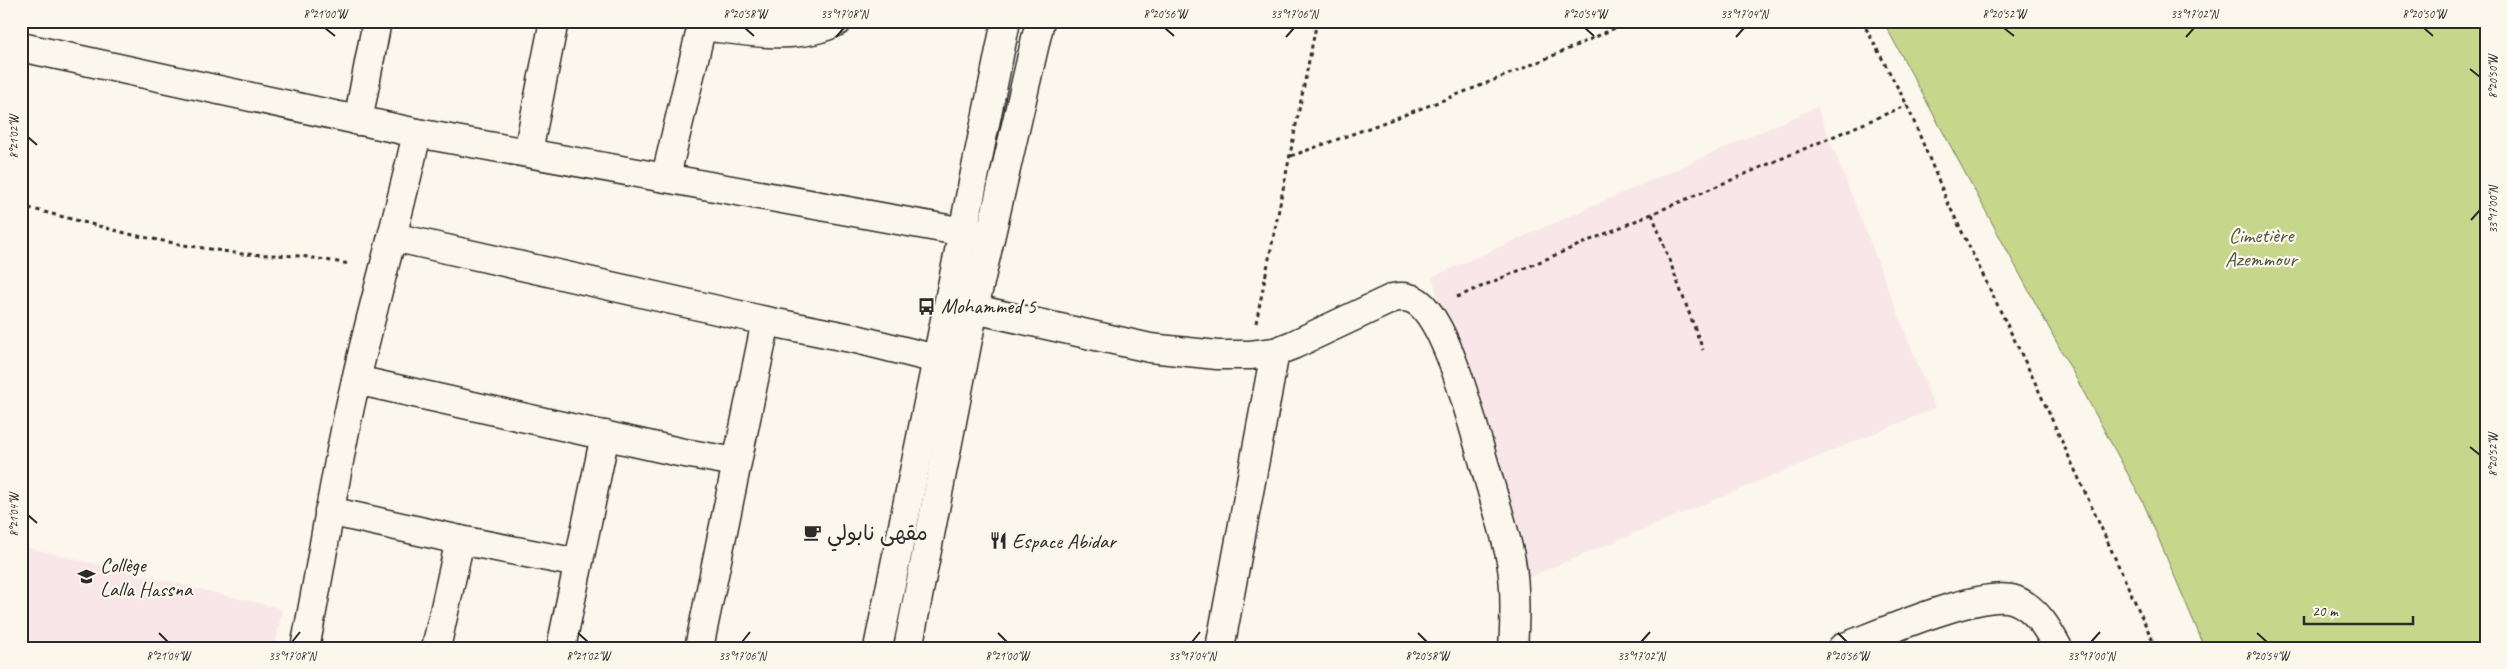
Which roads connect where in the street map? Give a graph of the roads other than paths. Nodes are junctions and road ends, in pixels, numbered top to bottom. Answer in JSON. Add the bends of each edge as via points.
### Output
{"nodes":[{"id":1,"x":377,"y":21,"type":"edge"},
{"id":2,"x":554,"y":21,"type":"edge"},
{"id":3,"x":838,"y":21,"type":"edge"},
{"id":4,"x":1006,"y":21,"type":"edge"},
{"id":5,"x":1040,"y":21,"type":"edge"},
{"id":6,"x":703,"y":24,"type":"edge"},
{"id":7,"x":21,"y":47,"type":"edge"},
{"id":8,"x":358,"y":121,"type":"junction"},
{"id":9,"x":417,"y":133,"type":"junction"},
{"id":10,"x":528,"y":152,"type":"junction"},
{"id":11,"x":666,"y":176,"type":"junction"},
{"id":12,"x":964,"y":232,"type":"junction"},
{"id":13,"x":990,"y":236,"type":"junction"},
{"id":14,"x":393,"y":237,"type":"junction"},
{"id":15,"x":962,"y":306,"type":"junction"},
{"id":16,"x":766,"y":321,"type":"junction"},
{"id":17,"x":1262,"y":354,"type":"junction"},
{"id":18,"x":936,"y":359,"type":"junction"},
{"id":19,"x":356,"y":380,"type":"junction"},
{"id":20,"x":605,"y":435,"type":"junction"},
{"id":21,"x":736,"y":462,"type":"junction"},
{"id":22,"x":329,"y":511,"type":"junction"},
{"id":23,"x":460,"y":540,"type":"junction"},
{"id":24,"x":578,"y":564,"type":"junction"},
{"id":25,"x":305,"y":648,"type":"edge"},
{"id":26,"x":436,"y":648,"type":"edge"},
{"id":27,"x":562,"y":648,"type":"edge"},
{"id":28,"x":699,"y":648,"type":"edge"},
{"id":29,"x":878,"y":648,"type":"edge"},
{"id":30,"x":908,"y":648,"type":"edge"},
{"id":31,"x":1220,"y":648,"type":"edge"},
{"id":32,"x":1513,"y":648,"type":"edge"},
{"id":33,"x":1842,"y":648,"type":"edge"},
{"id":34,"x":2058,"y":648,"type":"edge"}],
"edges":[{"from":1,"to":8,"type":"street"},
{"from":2,"to":10,"type":"street"},
{"from":3,"to":6,"type":"street","via":[[816,31],[780,34]]},
{"from":4,"to":12,"type":"street"},
{"from":5,"to":13,"type":"street"},
{"from":6,"to":11,"type":"street"},
{"from":7,"to":8,"type":"street"},
{"from":8,"to":9,"type":"street"},
{"from":9,"to":10,"type":"street"},
{"from":9,"to":14,"type":"street"},
{"from":10,"to":11,"type":"street"},
{"from":11,"to":12,"type":"street"},
{"from":12,"to":13,"type":"street"},
{"from":12,"to":15,"type":"street"},
{"from":13,"to":15,"type":"street"},
{"from":14,"to":16,"type":"street"},
{"from":14,"to":19,"type":"street"},
{"from":15,"to":17,"type":"street","via":[[1150,348],[1217,355]]},
{"from":15,"to":18,"type":"street"},
{"from":15,"to":30,"type":"street"},
{"from":16,"to":18,"type":"street"},
{"from":16,"to":21,"type":"street"},
{"from":17,"to":31,"type":"street"},
{"from":17,"to":32,"type":"street","via":[[1393,298],[1411,298],[1426,310],[1444,342],[1456,375],[1501,519],[1511,562],[1515,619]]},
{"from":18,"to":29,"type":"street"},
{"from":19,"to":20,"type":"street"},
{"from":19,"to":22,"type":"street"},
{"from":20,"to":21,"type":"street"},
{"from":20,"to":24,"type":"street"},
{"from":21,"to":28,"type":"street"},
{"from":22,"to":23,"type":"street"},
{"from":22,"to":25,"type":"street"},
{"from":23,"to":24,"type":"street"},
{"from":23,"to":26,"type":"street"},
{"from":24,"to":27,"type":"street"},
{"from":33,"to":34,"type":"street","via":[[1920,618],[1979,600],[1997,598],[2015,600],[2034,612]]}]}
